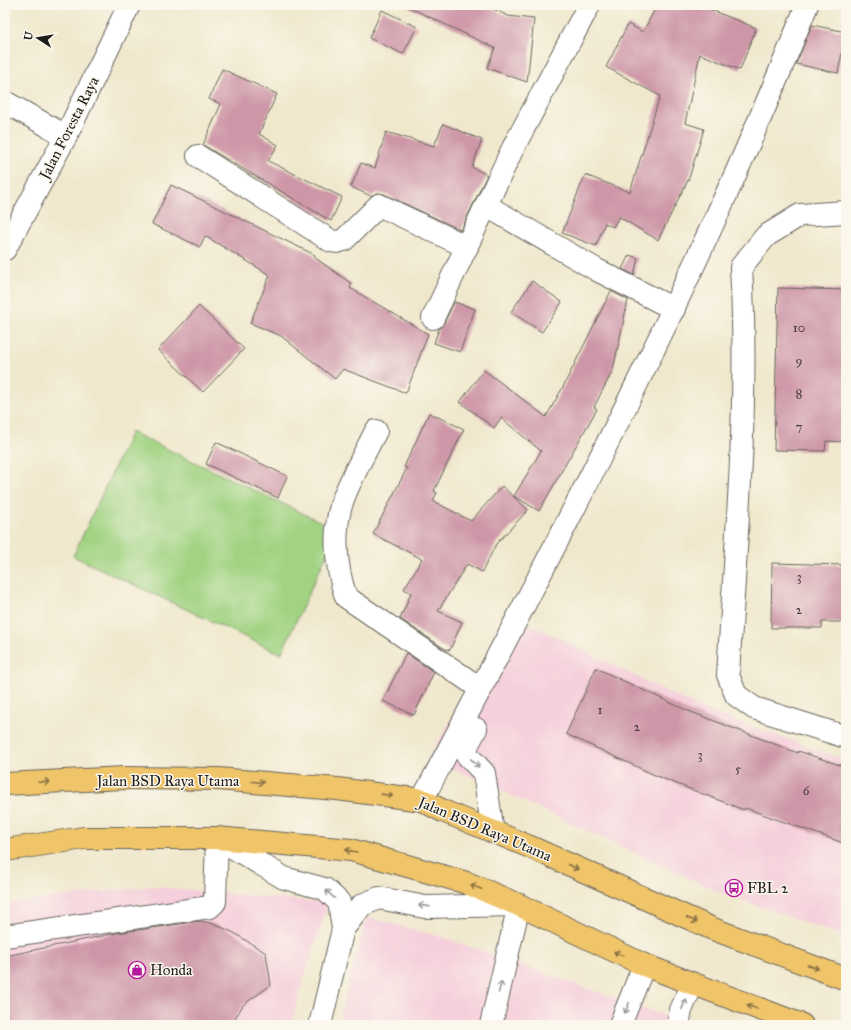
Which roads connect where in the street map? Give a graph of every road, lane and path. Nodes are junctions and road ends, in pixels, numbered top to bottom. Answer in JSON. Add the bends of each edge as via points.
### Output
{"nodes":[{"id":1,"x":129,"y":5,"type":"edge"},
{"id":2,"x":589,"y":5,"type":"edge"},
{"id":3,"x":807,"y":5,"type":"edge"},
{"id":4,"x":5,"y":102,"type":"edge"},
{"id":5,"x":66,"y":136,"type":"junction"},
{"id":6,"x":198,"y":156,"type":"dead end"},
{"id":7,"x":487,"y":206,"type":"junction"},
{"id":8,"x":846,"y":212,"type":"edge"},
{"id":9,"x":468,"y":247,"type":"junction"},
{"id":10,"x":5,"y":249,"type":"edge"},
{"id":11,"x":674,"y":309,"type":"junction"},
{"id":12,"x":433,"y":318,"type":"dead end"},
{"id":13,"x":376,"y":431,"type":"dead end"},
{"id":14,"x":480,"y":689,"type":"junction"},
{"id":15,"x":476,"y":729,"type":"dead end"},
{"id":16,"x":846,"y":737,"type":"edge"},
{"id":17,"x":5,"y":784,"type":"edge"},
{"id":18,"x":422,"y":800,"type":"junction"},
{"id":19,"x":493,"y":832,"type":"junction"},
{"id":20,"x":217,"y":838,"type":"junction"},
{"id":21,"x":5,"y":850,"type":"edge"},
{"id":22,"x":519,"y":905,"type":"junction"},
{"id":23,"x":344,"y":929,"type":"junction"},
{"id":24,"x":5,"y":936,"type":"edge"},
{"id":25,"x":644,"y":966,"type":"junction"},
{"id":26,"x":846,"y":979,"type":"edge"},
{"id":27,"x":692,"y":985,"type":"junction"},
{"id":28,"x":320,"y":1025,"type":"edge"},
{"id":29,"x":491,"y":1025,"type":"edge"},
{"id":30,"x":620,"y":1025,"type":"edge"},
{"id":31,"x":678,"y":1025,"type":"edge"},
{"id":32,"x":802,"y":1025,"type":"edge"}],
"edges":[{"from":1,"to":5,"type":"street","name":"Jalan Foresta Raya"},
{"from":2,"to":7,"type":"street","via":[[513,148]]},
{"from":3,"to":11,"type":"street","via":[[726,198]]},
{"from":4,"to":5,"type":"street"},
{"from":5,"to":10,"type":"street","name":"Jalan Foresta Raya"},
{"from":6,"to":9,"type":"street","via":[[331,241],[344,240],[379,205]]},
{"from":7,"to":9,"type":"street"},
{"from":7,"to":11,"type":"street","via":[[597,270]]},
{"from":8,"to":16,"type":"street","via":[[800,215],[766,236],[741,267],[744,314],[743,404],[728,675],[736,695],[754,708]]},
{"from":9,"to":12,"type":"street"},
{"from":11,"to":14,"type":"street"},
{"from":13,"to":14,"type":"street","via":[[344,495],[340,512],[337,530],[339,570],[346,597]]},
{"from":14,"to":18,"type":"street"},
{"from":15,"to":19,"type":"street","one_way":true,"via":[[467,746],[466,755],[484,773]]},
{"from":17,"to":18,"type":"main road","name":"Jalan BSD Raya Utama","one_way":true,"via":[[124,778],[218,779],[336,789]]},
{"from":18,"to":19,"type":"main road","name":"Jalan BSD Raya Utama"},
{"from":19,"to":26,"type":"main road","name":"Jalan BSD Raya Utama","one_way":true,"via":[[713,929]]},
{"from":20,"to":21,"type":"main road","via":[[84,838]]},
{"from":22,"to":20,"type":"main road","one_way":true,"via":[[467,883],[351,850]]},
{"from":23,"to":20,"type":"street","one_way":true,"via":[[339,902],[325,889],[284,878]]},
{"from":20,"to":24,"type":"street","via":[[215,902],[210,907]]},
{"from":22,"to":23,"type":"street","one_way":true,"via":[[425,907],[379,898],[362,905]]},
{"from":25,"to":22,"type":"main road","one_way":true},
{"from":29,"to":22,"type":"street","one_way":true},
{"from":23,"to":28,"type":"street"},
{"from":25,"to":27,"type":"main road"},
{"from":25,"to":30,"type":"street","one_way":true},
{"from":31,"to":27,"type":"street","one_way":true},
{"from":32,"to":27,"type":"main road","one_way":true}]}
